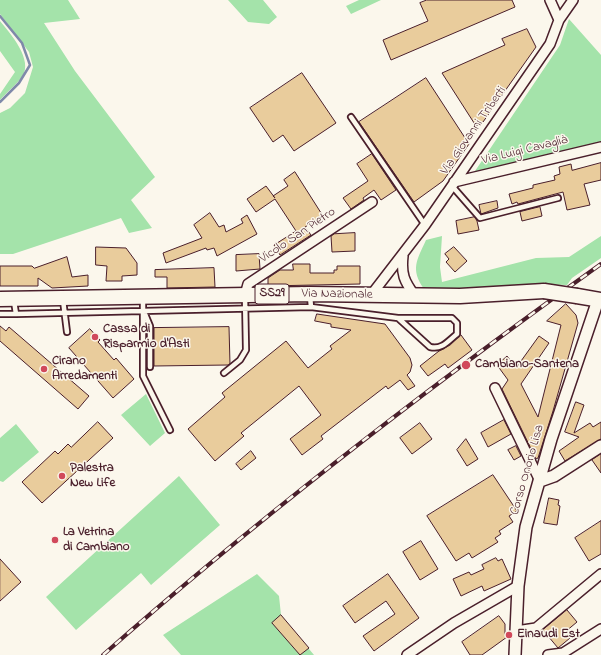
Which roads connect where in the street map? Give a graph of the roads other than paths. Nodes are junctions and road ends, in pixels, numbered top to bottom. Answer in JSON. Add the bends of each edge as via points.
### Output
{"nodes":[{"id":1,"x":550,"y":0,"type":"edge"},
{"id":2,"x":573,"y":0,"type":"edge"},
{"id":3,"x":559,"y":20,"type":"junction"},
{"id":4,"x":350,"y":118,"type":"dead end"},
{"id":5,"x":601,"y":147,"type":"edge"},
{"id":6,"x":453,"y":184,"type":"junction"},
{"id":7,"x":558,"y":198,"type":"dead end"},
{"id":8,"x":372,"y":202,"type":"dead end"},
{"id":9,"x":424,"y":225,"type":"junction"},
{"id":10,"x":404,"y":254,"type":"junction"},
{"id":11,"x":143,"y":296,"type":"junction"},
{"id":12,"x":374,"y":296,"type":"junction"},
{"id":13,"x":415,"y":296,"type":"junction"},
{"id":14,"x":62,"y":297,"type":"junction"},
{"id":15,"x":7,"y":299,"type":"edge"},
{"id":16,"x":599,"y":300,"type":"edge"},
{"id":17,"x":310,"y":301,"type":"junction"},
{"id":18,"x":245,"y":302,"type":"junction"},
{"id":19,"x":143,"y":311,"type":"junction"},
{"id":20,"x":63,"y":312,"type":"junction"},
{"id":21,"x":0,"y":314,"type":"edge"},
{"id":22,"x":16,"y":314,"type":"junction"},
{"id":23,"x":398,"y":318,"type":"junction"},
{"id":24,"x":67,"y":332,"type":"dead end"},
{"id":25,"x":150,"y":368,"type":"dead end"},
{"id":26,"x":224,"y":373,"type":"dead end"},
{"id":27,"x":495,"y":388,"type":"dead end"},
{"id":28,"x":170,"y":430,"type":"dead end"},
{"id":29,"x":601,"y":446,"type":"edge"},
{"id":30,"x":540,"y":481,"type":"junction"},
{"id":31,"x":601,"y":574,"type":"edge"},
{"id":32,"x":518,"y":586,"type":"junction"},
{"id":33,"x":601,"y":629,"type":"edge"},
{"id":34,"x":516,"y":631,"type":"junction"},
{"id":35,"x":407,"y":655,"type":"edge"},
{"id":36,"x":515,"y":655,"type":"edge"},
{"id":37,"x":548,"y":655,"type":"edge"}],
"edges":[{"from":1,"to":3,"type":"street"},
{"from":2,"to":3,"type":"street","name":"Via Giovanni Triberti"},
{"from":3,"to":6,"type":"street","name":"Via Giovanni Triberti","via":[[550,44]]},
{"from":4,"to":9,"type":"lane"},
{"from":5,"to":6,"type":"street","name":"Via Luigi Cavaglià"},
{"from":6,"to":7,"type":"lane","via":[[480,218]]},
{"from":6,"to":9,"type":"street","name":"Via Giovanni Triberti"},
{"from":8,"to":18,"type":"street","name":"Vicolo San Pietro","via":[[248,284]]},
{"from":9,"to":10,"type":"street","name":"Via Giovanni Triberti"},
{"from":10,"to":12,"type":"street","name":"Via Giovanni Triberti"},
{"from":10,"to":13,"type":"street","via":[[402,271]]},
{"from":11,"to":14,"type":"main road","name":"Via Nazionale","number":"SS29"},
{"from":11,"to":18,"type":"main road","name":"Via Nazionale","number":"SS29"},
{"from":11,"to":19,"type":"lane"},
{"from":12,"to":13,"type":"main road","name":"Via Nazionale","number":"SS29"},
{"from":12,"to":17,"type":"main road","name":"Via Nazionale","number":"SS29"},
{"from":13,"to":16,"type":"main road","name":"Via Nazionale","number":"SS29","bridge":true,"via":[[544,291]]},
{"from":14,"to":15,"type":"main road","name":"Via Nazionale","number":"SS29"},
{"from":14,"to":20,"type":"lane"},
{"from":15,"to":22,"type":"lane"},
{"from":16,"to":30,"type":"street","name":"Corso Onorio Lisa","via":[[551,439]]},
{"from":17,"to":18,"type":"main road","name":"Via Nazionale","number":"SS29"},
{"from":17,"to":23,"type":"lane"},
{"from":18,"to":19,"type":"lane"},
{"from":18,"to":26,"type":"lane","via":[[246,350],[240,360]]},
{"from":19,"to":20,"type":"lane"},
{"from":19,"to":25,"type":"lane","via":[[150,326]]},
{"from":19,"to":28,"type":"lane","via":[[144,376]]},
{"from":20,"to":22,"type":"lane"},
{"from":20,"to":24,"type":"lane"},
{"from":21,"to":22,"type":"lane"},
{"from":23,"to":23,"type":"lane","via":[[430,347],[436,349],[457,334],[457,323],[452,318]]},
{"from":27,"to":30,"type":"street"},
{"from":29,"to":30,"type":"street","via":[[554,476]]},
{"from":30,"to":32,"type":"street","name":"Corso Onorio Lisa","via":[[526,527]]},
{"from":31,"to":34,"type":"street","via":[[536,628]]},
{"from":32,"to":34,"type":"street","name":"Corso Onorio Lisa"},
{"from":32,"to":35,"type":"street","via":[[454,623]]},
{"from":33,"to":37,"type":"street","via":[[563,653]]},
{"from":34,"to":36,"type":"street","name":"Corso Onorio Lisa"}]}
